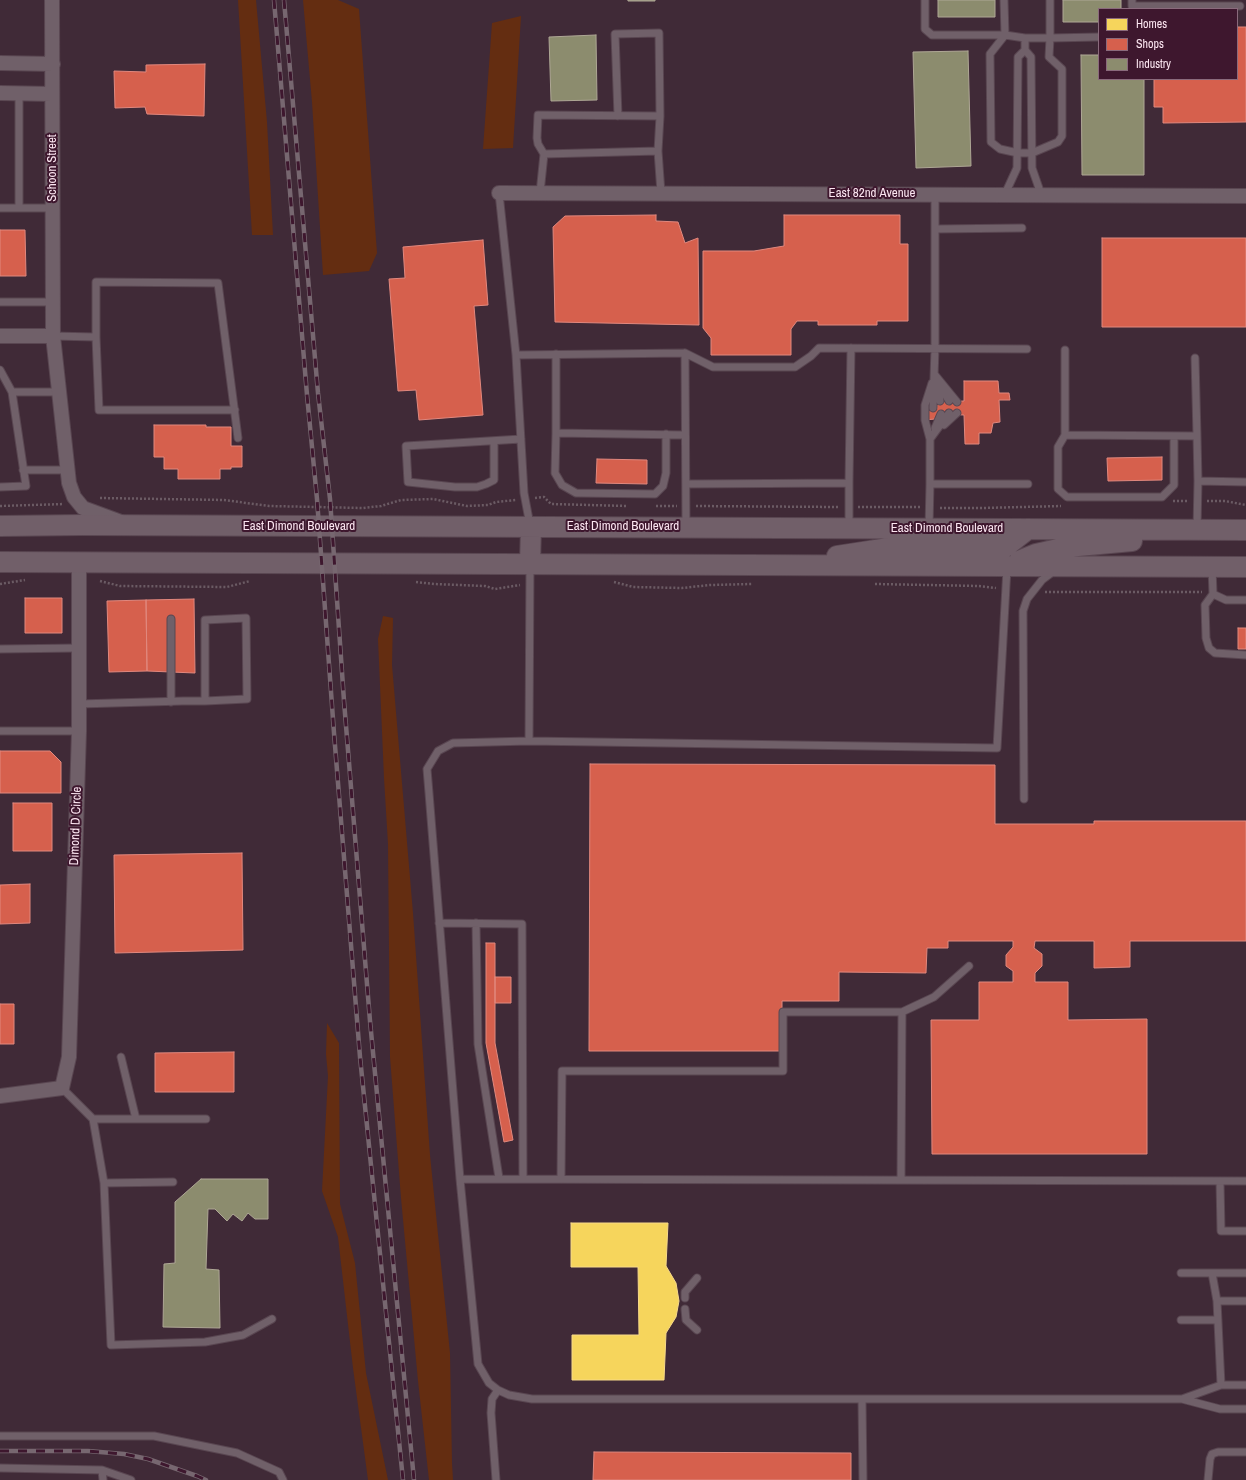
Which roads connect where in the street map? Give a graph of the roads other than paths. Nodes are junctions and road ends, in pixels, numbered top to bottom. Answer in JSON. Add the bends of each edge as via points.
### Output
{"nodes":[{"id":1,"x":52,"y":0,"type":"edge"},
{"id":2,"x":925,"y":0,"type":"edge"},
{"id":3,"x":1004,"y":0,"type":"edge"},
{"id":4,"x":1050,"y":0,"type":"edge"},
{"id":5,"x":1132,"y":5,"type":"edge"},
{"id":6,"x":1240,"y":6,"type":"dead end"},
{"id":7,"x":1005,"y":35,"type":"junction"},
{"id":8,"x":1098,"y":37,"type":"edge"},
{"id":9,"x":1025,"y":38,"type":"junction"},
{"id":10,"x":1050,"y":38,"type":"junction"},
{"id":11,"x":1025,"y":50,"type":"junction"},
{"id":12,"x":0,"y":63,"type":"edge"},
{"id":13,"x":53,"y":64,"type":"junction"},
{"id":14,"x":0,"y":93,"type":"edge"},
{"id":15,"x":19,"y":93,"type":"junction"},
{"id":16,"x":52,"y":94,"type":"junction"},
{"id":17,"x":618,"y":116,"type":"junction"},
{"id":18,"x":660,"y":116,"type":"junction"},
{"id":19,"x":658,"y":151,"type":"junction"},
{"id":20,"x":1018,"y":153,"type":"junction"},
{"id":21,"x":1032,"y":153,"type":"junction"},
{"id":22,"x":544,"y":154,"type":"junction"},
{"id":23,"x":499,"y":193,"type":"joint"},
{"id":24,"x":540,"y":193,"type":"junction"},
{"id":25,"x":661,"y":193,"type":"junction"},
{"id":26,"x":934,"y":194,"type":"junction"},
{"id":27,"x":1005,"y":194,"type":"junction"},
{"id":28,"x":1041,"y":194,"type":"junction"},
{"id":29,"x":1246,"y":196,"type":"edge"},
{"id":30,"x":0,"y":208,"type":"edge"},
{"id":31,"x":20,"y":208,"type":"junction"},
{"id":32,"x":53,"y":208,"type":"junction"},
{"id":33,"x":1022,"y":228,"type":"dead end"},
{"id":34,"x":935,"y":229,"type":"junction"},
{"id":35,"x":0,"y":302,"type":"edge"},
{"id":36,"x":53,"y":302,"type":"junction"},
{"id":37,"x":0,"y":336,"type":"edge"},
{"id":38,"x":53,"y":336,"type":"junction"},
{"id":39,"x":96,"y":337,"type":"junction"},
{"id":40,"x":851,"y":348,"type":"junction"},
{"id":41,"x":935,"y":348,"type":"junction"},
{"id":42,"x":1027,"y":349,"type":"dead end"},
{"id":43,"x":1065,"y":350,"type":"dead end"},
{"id":44,"x":685,"y":353,"type":"junction"},
{"id":45,"x":516,"y":354,"type":"junction"},
{"id":46,"x":556,"y":354,"type":"junction"},
{"id":47,"x":1195,"y":358,"type":"dead end"},
{"id":48,"x":0,"y":370,"type":"edge"},
{"id":49,"x":935,"y":375,"type":"junction"},
{"id":50,"x":12,"y":392,"type":"junction"},
{"id":51,"x":59,"y":392,"type":"junction"},
{"id":52,"x":940,"y":401,"type":"dead end"},
{"id":53,"x":949,"y":401,"type":"dead end"},
{"id":54,"x":957,"y":402,"type":"dead end"},
{"id":55,"x":933,"y":408,"type":"dead end"},
{"id":56,"x":235,"y":410,"type":"junction"},
{"id":57,"x":949,"y":413,"type":"dead end"},
{"id":58,"x":957,"y":413,"type":"dead end"},
{"id":59,"x":941,"y":414,"type":"dead end"},
{"id":60,"x":934,"y":419,"type":"dead end"},
{"id":61,"x":556,"y":434,"type":"junction"},
{"id":62,"x":666,"y":434,"type":"junction"},
{"id":63,"x":686,"y":435,"type":"junction"},
{"id":64,"x":1065,"y":435,"type":"junction"},
{"id":65,"x":1174,"y":436,"type":"junction"},
{"id":66,"x":1197,"y":436,"type":"junction"},
{"id":67,"x":238,"y":438,"type":"dead end"},
{"id":68,"x":521,"y":439,"type":"junction"},
{"id":69,"x":930,"y":439,"type":"junction"},
{"id":70,"x":494,"y":441,"type":"junction"},
{"id":71,"x":23,"y":470,"type":"junction"},
{"id":72,"x":68,"y":470,"type":"junction"},
{"id":73,"x":1198,"y":481,"type":"junction"},
{"id":74,"x":1246,"y":482,"type":"edge"},
{"id":75,"x":849,"y":483,"type":"junction"},
{"id":76,"x":686,"y":484,"type":"junction"},
{"id":77,"x":930,"y":484,"type":"junction"},
{"id":78,"x":1028,"y":484,"type":"dead end"},
{"id":79,"x":0,"y":486,"type":"edge"},
{"id":80,"x":0,"y":526,"type":"edge"},
{"id":81,"x":134,"y":526,"type":"junction"},
{"id":82,"x":531,"y":527,"type":"junction"},
{"id":83,"x":686,"y":528,"type":"junction"},
{"id":84,"x":849,"y":528,"type":"junction"},
{"id":85,"x":929,"y":529,"type":"junction"},
{"id":86,"x":1028,"y":529,"type":"junction"},
{"id":87,"x":1197,"y":530,"type":"junction"},
{"id":88,"x":1218,"y":530,"type":"junction"},
{"id":89,"x":1246,"y":530,"type":"edge"},
{"id":90,"x":0,"y":562,"type":"edge"},
{"id":91,"x":530,"y":564,"type":"junction"},
{"id":92,"x":802,"y":565,"type":"junction"},
{"id":93,"x":1007,"y":566,"type":"junction"},
{"id":94,"x":1061,"y":566,"type":"junction"},
{"id":95,"x":1212,"y":567,"type":"junction"},
{"id":96,"x":1246,"y":567,"type":"edge"},
{"id":97,"x":79,"y":571,"type":"junction"},
{"id":98,"x":1213,"y":594,"type":"junction"},
{"id":99,"x":1246,"y":600,"type":"edge"},
{"id":100,"x":171,"y":619,"type":"dead end"},
{"id":101,"x":0,"y":648,"type":"edge"},
{"id":102,"x":79,"y":648,"type":"junction"},
{"id":103,"x":1246,"y":655,"type":"edge"},
{"id":104,"x":205,"y":701,"type":"junction"},
{"id":105,"x":171,"y":702,"type":"junction"},
{"id":106,"x":79,"y":704,"type":"junction"},
{"id":107,"x":0,"y":731,"type":"edge"},
{"id":108,"x":79,"y":731,"type":"junction"},
{"id":109,"x":529,"y":741,"type":"junction"},
{"id":110,"x":1024,"y":799,"type":"dead end"},
{"id":111,"x":440,"y":923,"type":"junction"},
{"id":112,"x":476,"y":923,"type":"junction"},
{"id":113,"x":969,"y":966,"type":"dead end"},
{"id":114,"x":902,"y":1012,"type":"junction"},
{"id":115,"x":121,"y":1057,"type":"dead end"},
{"id":116,"x":62,"y":1088,"type":"junction"},
{"id":117,"x":0,"y":1096,"type":"edge"},
{"id":118,"x":93,"y":1119,"type":"junction"},
{"id":119,"x":136,"y":1119,"type":"junction"},
{"id":120,"x":206,"y":1119,"type":"dead end"},
{"id":121,"x":499,"y":1178,"type":"junction"},
{"id":122,"x":460,"y":1179,"type":"junction"},
{"id":123,"x":523,"y":1179,"type":"junction"},
{"id":124,"x":561,"y":1179,"type":"junction"},
{"id":125,"x":901,"y":1180,"type":"junction"},
{"id":126,"x":1220,"y":1181,"type":"junction"},
{"id":127,"x":173,"y":1182,"type":"dead end"},
{"id":128,"x":1246,"y":1182,"type":"edge"},
{"id":129,"x":104,"y":1183,"type":"junction"},
{"id":130,"x":1246,"y":1231,"type":"edge"},
{"id":131,"x":1181,"y":1273,"type":"dead end"},
{"id":132,"x":1212,"y":1273,"type":"junction"},
{"id":133,"x":1246,"y":1273,"type":"edge"},
{"id":134,"x":697,"y":1278,"type":"dead end"},
{"id":135,"x":686,"y":1298,"type":"dead end"},
{"id":136,"x":1217,"y":1301,"type":"junction"},
{"id":137,"x":1246,"y":1301,"type":"edge"},
{"id":138,"x":685,"y":1309,"type":"dead end"},
{"id":139,"x":272,"y":1319,"type":"dead end"},
{"id":140,"x":1181,"y":1320,"type":"dead end"},
{"id":141,"x":1218,"y":1320,"type":"junction"},
{"id":142,"x":697,"y":1330,"type":"dead end"},
{"id":143,"x":1221,"y":1385,"type":"junction"},
{"id":144,"x":1246,"y":1385,"type":"edge"},
{"id":145,"x":498,"y":1390,"type":"junction"},
{"id":146,"x":862,"y":1398,"type":"junction"},
{"id":147,"x":1182,"y":1400,"type":"junction"},
{"id":148,"x":1246,"y":1409,"type":"edge"},
{"id":149,"x":0,"y":1436,"type":"edge"},
{"id":150,"x":1246,"y":1452,"type":"edge"},
{"id":151,"x":0,"y":1468,"type":"edge"},
{"id":152,"x":102,"y":1470,"type":"junction"},
{"id":153,"x":103,"y":1480,"type":"edge"},
{"id":154,"x":131,"y":1480,"type":"edge"},
{"id":155,"x":283,"y":1480,"type":"edge"},
{"id":156,"x":496,"y":1480,"type":"edge"},
{"id":157,"x":863,"y":1480,"type":"edge"},
{"id":158,"x":1208,"y":1480,"type":"edge"}],
"edges":[{"from":1,"to":13,"type":"street","name":"Schoon Street"},
{"from":2,"to":7,"type":"lane","via":[[925,29],[932,35]]},
{"from":3,"to":7,"type":"lane"},
{"from":4,"to":10,"type":"lane"},
{"from":5,"to":6,"type":"lane"},
{"from":7,"to":9,"type":"lane"},
{"from":7,"to":20,"type":"lane","via":[[990,54],[991,142],[1000,150]]},
{"from":8,"to":10,"type":"lane"},
{"from":9,"to":10,"type":"lane"},
{"from":9,"to":11,"type":"lane"},
{"from":10,"to":21,"type":"lane","via":[[1049,57],[1062,69],[1062,136],[1058,142]]},
{"from":11,"to":20,"type":"lane","via":[[1018,57]]},
{"from":11,"to":21,"type":"lane","via":[[1031,57]]},
{"from":12,"to":13,"type":"street"},
{"from":13,"to":16,"type":"street","name":"Schoon Street"},
{"from":14,"to":15,"type":"street"},
{"from":15,"to":16,"type":"street"},
{"from":15,"to":31,"type":"lane"},
{"from":16,"to":32,"type":"street","name":"Schoon Street"},
{"from":17,"to":18,"type":"lane"},
{"from":17,"to":18,"type":"lane","via":[[616,34],[659,33]]},
{"from":17,"to":22,"type":"lane","via":[[538,115],[537,138]]},
{"from":18,"to":19,"type":"lane"},
{"from":19,"to":22,"type":"lane"},
{"from":19,"to":25,"type":"lane"},
{"from":20,"to":21,"type":"lane"},
{"from":20,"to":27,"type":"lane","via":[[1018,168]]},
{"from":21,"to":28,"type":"lane","via":[[1032,168]]},
{"from":22,"to":24,"type":"lane"},
{"from":23,"to":24,"type":"street","name":"East 82nd Avenue"},
{"from":23,"to":45,"type":"lane"},
{"from":24,"to":25,"type":"street","name":"East 82nd Avenue"},
{"from":25,"to":26,"type":"street","name":"East 82nd Avenue"},
{"from":26,"to":27,"type":"street","name":"East 82nd Avenue"},
{"from":26,"to":34,"type":"lane"},
{"from":27,"to":28,"type":"street","name":"East 82nd Avenue"},
{"from":28,"to":29,"type":"street","name":"East 82nd Avenue"},
{"from":30,"to":31,"type":"lane"},
{"from":31,"to":32,"type":"lane"},
{"from":32,"to":36,"type":"street","name":"Schoon Street"},
{"from":33,"to":34,"type":"lane"},
{"from":34,"to":41,"type":"lane"},
{"from":35,"to":36,"type":"lane"},
{"from":36,"to":38,"type":"street","name":"Schoon Street"},
{"from":37,"to":38,"type":"street"},
{"from":38,"to":39,"type":"lane"},
{"from":38,"to":51,"type":"street","name":"Schoon Street"},
{"from":39,"to":56,"type":"lane","via":[[99,410]]},
{"from":39,"to":56,"type":"lane","via":[[96,282],[218,283]]},
{"from":40,"to":41,"type":"lane"},
{"from":40,"to":44,"type":"lane","via":[[819,348],[795,367],[713,367]]},
{"from":40,"to":75,"type":"lane"},
{"from":41,"to":42,"type":"lane"},
{"from":41,"to":49,"type":"lane"},
{"from":43,"to":64,"type":"lane"},
{"from":44,"to":46,"type":"lane"},
{"from":44,"to":63,"type":"lane"},
{"from":45,"to":46,"type":"lane"},
{"from":45,"to":68,"type":"lane"},
{"from":46,"to":61,"type":"lane"},
{"from":47,"to":66,"type":"lane"},
{"from":48,"to":50,"type":"lane"},
{"from":49,"to":52,"type":"lane"},
{"from":49,"to":53,"type":"lane"},
{"from":49,"to":54,"type":"lane"},
{"from":49,"to":55,"type":"lane"},
{"from":49,"to":69,"type":"lane","via":[[925,405],[925,420]]},
{"from":50,"to":51,"type":"lane"},
{"from":50,"to":71,"type":"lane"},
{"from":51,"to":72,"type":"street","name":"Schoon Street"},
{"from":56,"to":67,"type":"lane"},
{"from":57,"to":69,"type":"lane"},
{"from":58,"to":69,"type":"lane"},
{"from":59,"to":69,"type":"lane"},
{"from":60,"to":69,"type":"lane"},
{"from":61,"to":62,"type":"lane"},
{"from":61,"to":62,"type":"lane","via":[[555,473],[562,485],[576,493],[655,494],[663,486],[666,473]]},
{"from":62,"to":63,"type":"lane"},
{"from":63,"to":76,"type":"lane"},
{"from":64,"to":65,"type":"lane"},
{"from":64,"to":65,"type":"lane","via":[[1058,447],[1058,489],[1067,497],[1162,497],[1174,485]]},
{"from":65,"to":66,"type":"lane"},
{"from":66,"to":73,"type":"lane"},
{"from":68,"to":70,"type":"lane"},
{"from":68,"to":82,"type":"lane","via":[[524,493]]},
{"from":69,"to":77,"type":"lane"},
{"from":70,"to":70,"type":"lane","via":[[406,446],[408,482],[455,487],[477,487],[486,484],[494,480]]},
{"from":71,"to":72,"type":"lane"},
{"from":71,"to":79,"type":"lane","via":[[26,486]]},
{"from":72,"to":81,"type":"street","name":"Schoon Street","via":[[74,497],[83,508]]},
{"from":73,"to":74,"type":"lane"},
{"from":73,"to":87,"type":"lane"},
{"from":75,"to":76,"type":"lane"},
{"from":75,"to":84,"type":"lane"},
{"from":76,"to":83,"type":"lane"},
{"from":77,"to":78,"type":"lane"},
{"from":77,"to":85,"type":"lane"},
{"from":80,"to":81,"type":"main road","name":"East Dimond Boulevard"},
{"from":81,"to":82,"type":"main road","name":"East Dimond Boulevard"},
{"from":82,"to":83,"type":"main road","name":"East Dimond Boulevard"},
{"from":82,"to":91,"type":"main road"},
{"from":83,"to":84,"type":"main road","name":"East Dimond Boulevard"},
{"from":84,"to":85,"type":"main road","name":"East Dimond Boulevard"},
{"from":85,"to":86,"type":"main road","name":"East Dimond Boulevard"},
{"from":86,"to":87,"type":"main road","name":"East Dimond Boulevard"},
{"from":86,"to":92,"type":"main road","via":[[1005,547],[983,550],[888,548],[846,554]]},
{"from":87,"to":88,"type":"main road","name":"East Dimond Boulevard"},
{"from":88,"to":89,"type":"main road","name":"East Dimond Boulevard"},
{"from":88,"to":93,"type":"main road","via":[[1160,539],[1067,547],[1036,554]]},
{"from":90,"to":97,"type":"main road"},
{"from":91,"to":92,"type":"main road"},
{"from":91,"to":97,"type":"main road"},
{"from":91,"to":109,"type":"lane"},
{"from":92,"to":93,"type":"main road"},
{"from":93,"to":94,"type":"main road"},
{"from":93,"to":109,"type":"lane","via":[[997,748]]},
{"from":94,"to":95,"type":"main road"},
{"from":94,"to":110,"type":"lane","via":[[1042,580],[1027,599],[1022,612]]},
{"from":95,"to":96,"type":"main road"},
{"from":95,"to":98,"type":"lane"},
{"from":97,"to":102,"type":"street","name":"Dimond D Circle"},
{"from":98,"to":99,"type":"lane","via":[[1226,600]]},
{"from":98,"to":103,"type":"lane","via":[[1206,604],[1206,638],[1209,648],[1215,653]]},
{"from":100,"to":105,"type":"lane"},
{"from":101,"to":102,"type":"lane"},
{"from":102,"to":106,"type":"street","name":"Dimond D Circle"},
{"from":104,"to":104,"type":"lane","via":[[247,699],[246,618],[205,620]]},
{"from":104,"to":105,"type":"lane"},
{"from":105,"to":106,"type":"lane"},
{"from":106,"to":108,"type":"street","name":"Dimond D Circle"},
{"from":107,"to":108,"type":"lane"},
{"from":108,"to":116,"type":"street","name":"Dimond D Circle","via":[[69,1057]]},
{"from":109,"to":111,"type":"lane","via":[[453,743],[438,751],[427,769]]},
{"from":111,"to":112,"type":"lane"},
{"from":111,"to":122,"type":"lane"},
{"from":112,"to":121,"type":"lane","via":[[478,1044]]},
{"from":112,"to":123,"type":"lane","via":[[522,924]]},
{"from":113,"to":114,"type":"lane","via":[[934,997]]},
{"from":114,"to":124,"type":"lane","via":[[783,1012],[783,1071],[562,1071]]},
{"from":114,"to":125,"type":"lane"},
{"from":115,"to":119,"type":"lane"},
{"from":116,"to":117,"type":"street"},
{"from":116,"to":118,"type":"lane"},
{"from":118,"to":119,"type":"lane"},
{"from":118,"to":129,"type":"lane"},
{"from":119,"to":120,"type":"lane"},
{"from":121,"to":122,"type":"lane"},
{"from":121,"to":123,"type":"lane"},
{"from":122,"to":145,"type":"lane","via":[[478,1364]]},
{"from":123,"to":124,"type":"lane"},
{"from":124,"to":125,"type":"lane"},
{"from":125,"to":126,"type":"lane"},
{"from":126,"to":128,"type":"lane"},
{"from":126,"to":130,"type":"lane","via":[[1221,1231]]},
{"from":127,"to":129,"type":"lane"},
{"from":129,"to":139,"type":"lane","via":[[111,1345],[205,1342],[243,1335]]},
{"from":131,"to":132,"type":"lane"},
{"from":132,"to":133,"type":"lane"},
{"from":132,"to":136,"type":"lane"},
{"from":134,"to":135,"type":"lane","via":[[686,1292]]},
{"from":136,"to":137,"type":"lane"},
{"from":136,"to":141,"type":"lane"},
{"from":138,"to":142,"type":"lane","via":[[686,1320]]},
{"from":140,"to":141,"type":"lane"},
{"from":141,"to":143,"type":"lane"},
{"from":143,"to":144,"type":"lane"},
{"from":143,"to":147,"type":"lane"},
{"from":145,"to":146,"type":"lane","via":[[508,1395],[532,1399]]},
{"from":145,"to":156,"type":"lane","via":[[492,1399],[491,1413]]},
{"from":146,"to":147,"type":"lane"},
{"from":146,"to":157,"type":"lane"},
{"from":147,"to":148,"type":"lane","via":[[1220,1409]]},
{"from":149,"to":155,"type":"lane","via":[[154,1436],[237,1453],[278,1472]]},
{"from":150,"to":158,"type":"lane","via":[[1212,1454]]},
{"from":151,"to":152,"type":"lane"},
{"from":152,"to":153,"type":"lane"},
{"from":152,"to":154,"type":"lane"}]}
